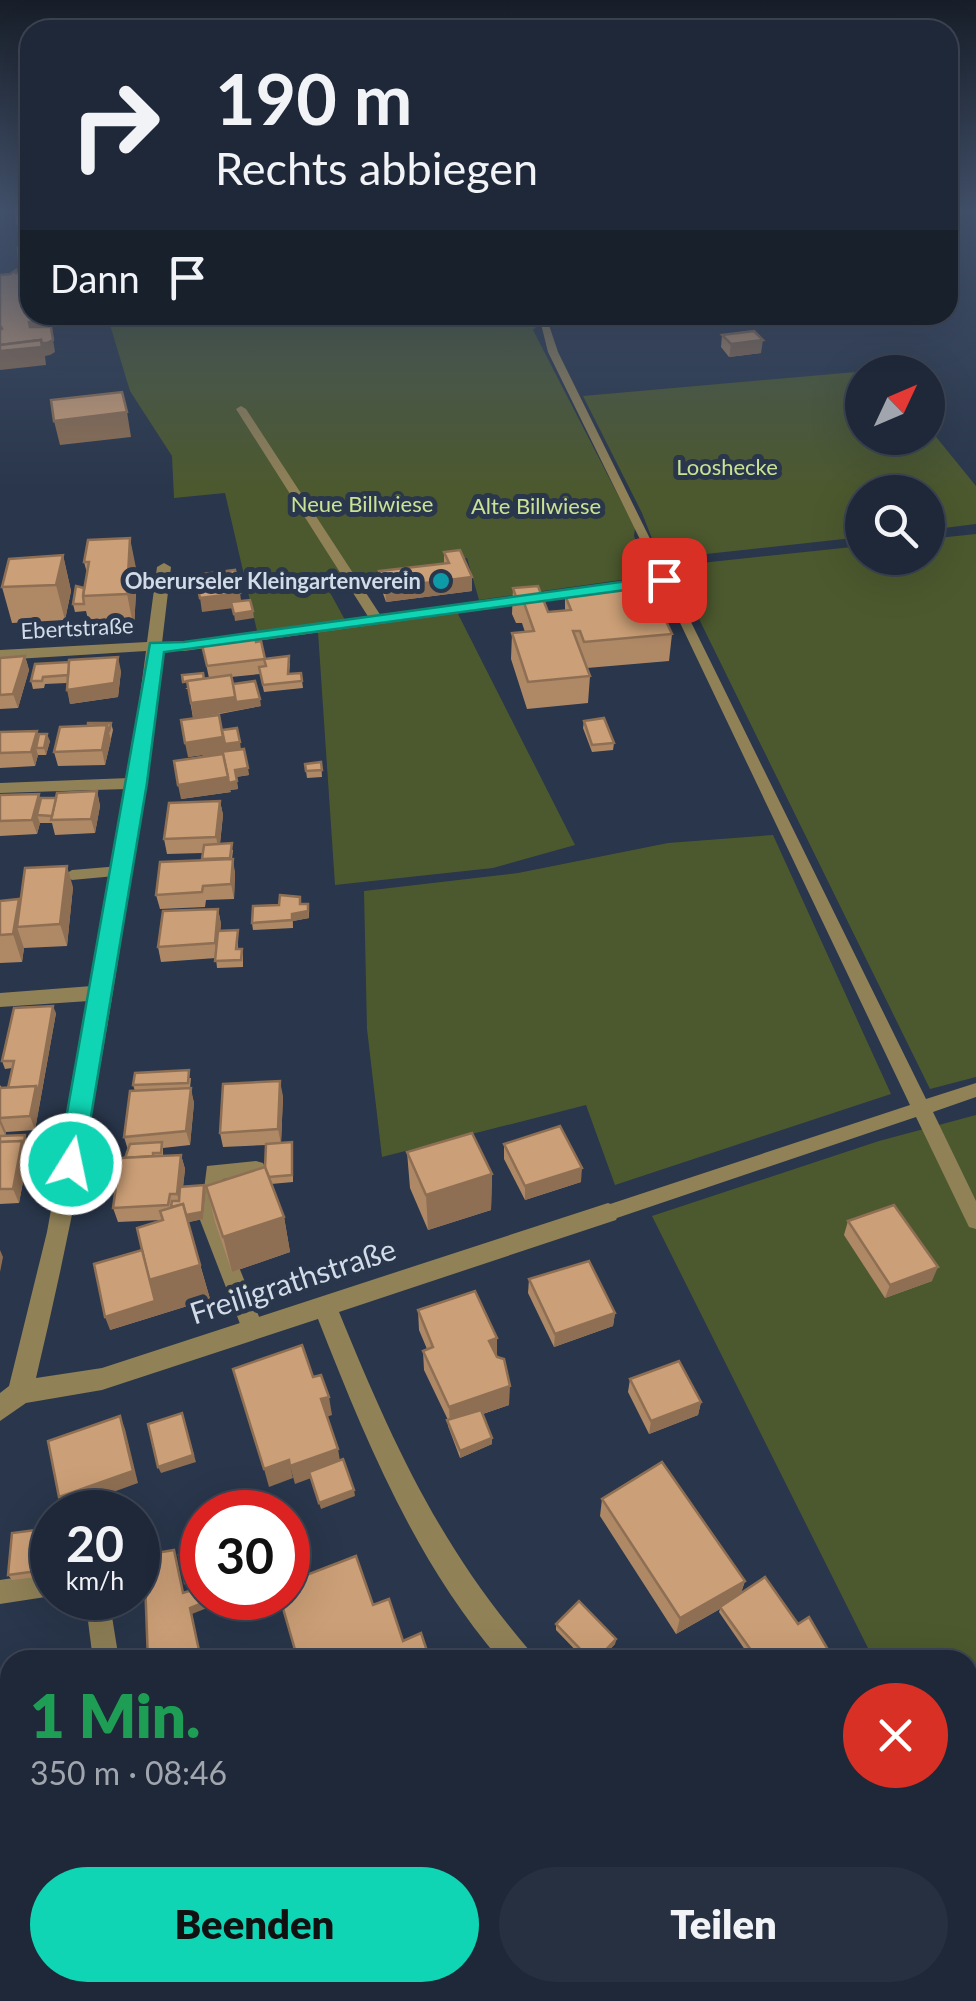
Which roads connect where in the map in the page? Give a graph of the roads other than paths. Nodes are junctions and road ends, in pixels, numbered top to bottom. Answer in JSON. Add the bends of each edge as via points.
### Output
{"nodes":[{"id":1,"x":544,"y":325,"type":"edge"},
{"id":2,"x":240,"y":408,"type":"dead end"},
{"id":3,"x":164,"y":567,"type":"dead end"},
{"id":4,"x":664,"y":580,"type":"junction"},
{"id":5,"x":377,"y":620,"type":"junction"},
{"id":6,"x":156,"y":646,"type":"junction"},
{"id":7,"x":0,"y":655,"type":"edge"},
{"id":8,"x":138,"y":783,"type":"junction"},
{"id":9,"x":0,"y":788,"type":"edge"},
{"id":10,"x":120,"y":872,"type":"junction"},
{"id":11,"x":72,"y":875,"type":"dead end"},
{"id":12,"x":100,"y":993,"type":"junction"},
{"id":13,"x":0,"y":1000,"type":"edge"},
{"id":14,"x":976,"y":1090,"type":"edge"},
{"id":15,"x":921,"y":1108,"type":"junction"},
{"id":16,"x":256,"y":1169,"type":"edge"},
{"id":17,"x":608,"y":1213,"type":"joint"},
{"id":18,"x":976,"y":1222,"type":"edge"},
{"id":19,"x":325,"y":1306,"type":"junction"},
{"id":20,"x":253,"y":1330,"type":"junction"},
{"id":21,"x":20,"y":1392,"type":"junction"},
{"id":22,"x":0,"y":1409,"type":"edge"},
{"id":23,"x":30,"y":1587,"type":"edge"},
{"id":24,"x":0,"y":1592,"type":"edge"},
{"id":25,"x":100,"y":1620,"type":"edge"},
{"id":26,"x":105,"y":1650,"type":"edge"},
{"id":27,"x":510,"y":1650,"type":"edge"}],
"edges":[{"from":1,"to":4,"type":"lane"},
{"from":2,"to":5,"type":"lane"},
{"from":3,"to":6,"type":"street"},
{"from":4,"to":5,"type":"lane"},
{"from":4,"to":15,"type":"lane"},
{"from":5,"to":6,"type":"lane"},
{"from":6,"to":7,"type":"street","name":"Ebertstraße"},
{"from":6,"to":8,"type":"street"},
{"from":8,"to":9,"type":"street"},
{"from":8,"to":10,"type":"street"},
{"from":10,"to":11,"type":"lane"},
{"from":10,"to":12,"type":"street"},
{"from":12,"to":13,"type":"street"},
{"from":12,"to":21,"type":"street","via":[[59,1232]]},
{"from":14,"to":15,"type":"lane"},
{"from":15,"to":17,"type":"lane"},
{"from":15,"to":18,"type":"lane"},
{"from":16,"to":20,"type":"lane","via":[[214,1172],[210,1220]]},
{"from":17,"to":19,"type":"street","name":"Freiligrathstraße"},
{"from":19,"to":20,"type":"street","name":"Freiligrathstraße"},
{"from":19,"to":27,"type":"street","via":[[390,1469],[475,1613]]},
{"from":20,"to":21,"type":"street","name":"Freiligrathstraße","via":[[102,1379]]},
{"from":21,"to":22,"type":"street"},
{"from":23,"to":24,"type":"lane"},
{"from":25,"to":26,"type":"lane"}]}
